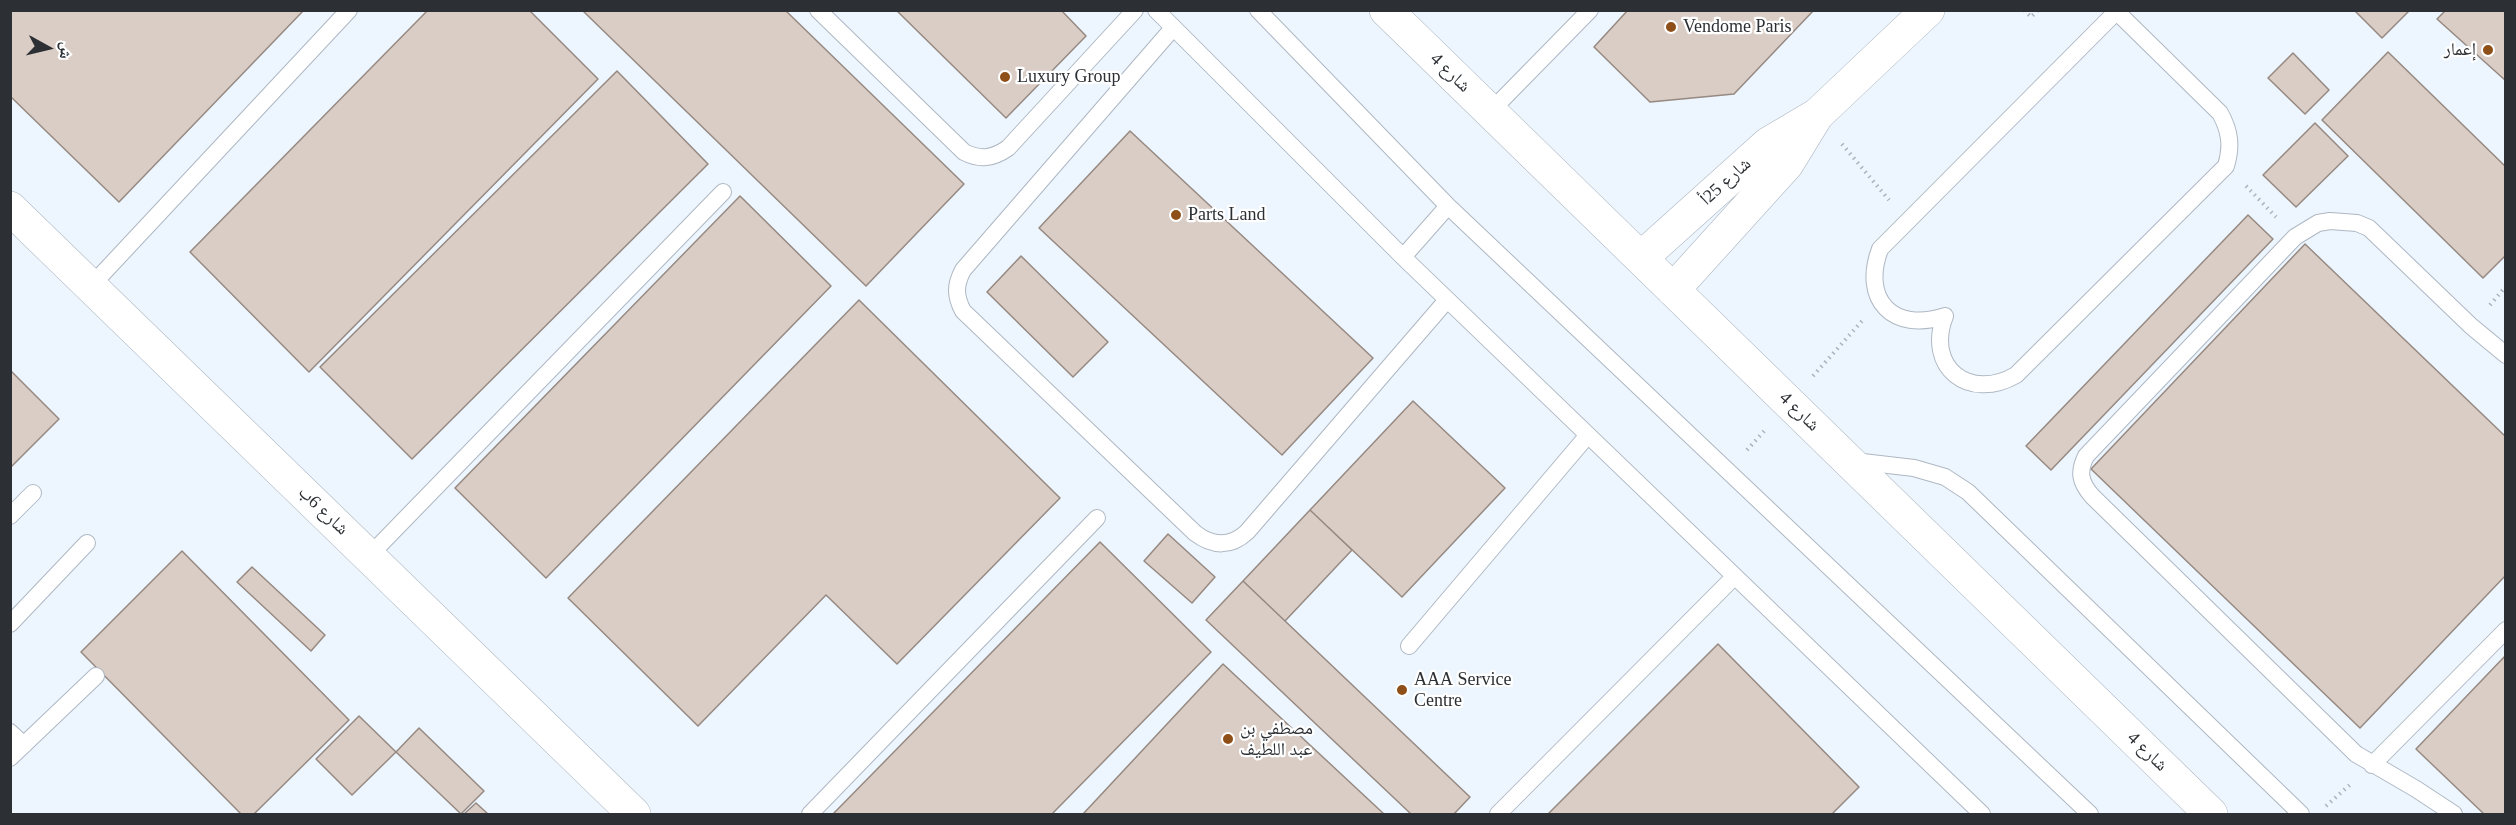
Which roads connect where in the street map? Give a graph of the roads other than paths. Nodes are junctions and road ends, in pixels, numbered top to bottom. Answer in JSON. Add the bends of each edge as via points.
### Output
{"nodes":[{"id":1,"x":349,"y":10,"type":"edge"},
{"id":2,"x":818,"y":10,"type":"edge"},
{"id":3,"x":1135,"y":10,"type":"edge"},
{"id":4,"x":1156,"y":10,"type":"edge"},
{"id":5,"x":1258,"y":10,"type":"edge"},
{"id":6,"x":1386,"y":10,"type":"edge"},
{"id":7,"x":1590,"y":10,"type":"edge"},
{"id":8,"x":1928,"y":10,"type":"edge"},
{"id":9,"x":2115,"y":11,"type":"edge"},
{"id":10,"x":1173,"y":28,"type":"junction"},
{"id":11,"x":1490,"y":112,"type":"junction"},
{"id":12,"x":1817,"y":115,"type":"junction"},
{"id":13,"x":723,"y":192,"type":"dead end"},
{"id":14,"x":1448,"y":206,"type":"junction"},
{"id":15,"x":10,"y":208,"type":"edge"},
{"id":16,"x":1402,"y":257,"type":"junction"},
{"id":17,"x":1641,"y":258,"type":"junction"},
{"id":18,"x":91,"y":286,"type":"junction"},
{"id":19,"x":1673,"y":290,"type":"junction"},
{"id":20,"x":1447,"y":300,"type":"junction"},
{"id":21,"x":2505,"y":355,"type":"edge"},
{"id":22,"x":1588,"y":435,"type":"junction"},
{"id":23,"x":1849,"y":461,"type":"junction"},
{"id":24,"x":33,"y":493,"type":"dead end"},
{"id":25,"x":10,"y":516,"type":"edge"},
{"id":26,"x":1097,"y":518,"type":"dead end"},
{"id":27,"x":87,"y":543,"type":"dead end"},
{"id":28,"x":369,"y":556,"type":"junction"},
{"id":29,"x":1734,"y":577,"type":"junction"},
{"id":30,"x":10,"y":624,"type":"edge"},
{"id":31,"x":2505,"y":630,"type":"edge"},
{"id":32,"x":1409,"y":646,"type":"dead end"},
{"id":33,"x":96,"y":676,"type":"dead end"},
{"id":34,"x":10,"y":732,"type":"edge"},
{"id":35,"x":24,"y":745,"type":"junction"},
{"id":36,"x":10,"y":758,"type":"edge"},
{"id":37,"x":2372,"y":765,"type":"junction"},
{"id":38,"x":634,"y":814,"type":"edge"},
{"id":39,"x":810,"y":814,"type":"edge"},
{"id":40,"x":1498,"y":814,"type":"edge"},
{"id":41,"x":1982,"y":814,"type":"edge"},
{"id":42,"x":2090,"y":814,"type":"edge"},
{"id":43,"x":2211,"y":814,"type":"edge"},
{"id":44,"x":2301,"y":814,"type":"edge"},
{"id":45,"x":2454,"y":814,"type":"edge"}],
"edges":[{"from":1,"to":18,"type":"lane"},
{"from":2,"to":3,"type":"lane","via":[[964,152],[987,158],[1008,148]]},
{"from":4,"to":10,"type":"lane"},
{"from":5,"to":14,"type":"lane"},
{"from":6,"to":11,"type":"street","name":"شارع 4"},
{"from":7,"to":11,"type":"lane"},
{"from":8,"to":12,"type":"street","name":"شارع 25أ"},
{"from":9,"to":9,"type":"lane","via":[[2220,113],[2230,152],[2226,166],[2016,375],[1990,386],[1975,385],[1951,370],[1943,357],[1939,344],[1945,316],[1909,321],[1893,314],[1880,301],[1874,284],[1874,266],[1880,249]]},
{"from":10,"to":16,"type":"lane"},
{"from":10,"to":20,"type":"lane","via":[[963,270],[956,291],[963,311],[1195,534],[1222,544],[1240,539],[1247,532]]},
{"from":11,"to":17,"type":"street","name":"شارع 4"},
{"from":12,"to":17,"type":"street","name":"شارع 25أ","via":[[1768,144]]},
{"from":12,"to":19,"type":"street","name":"شارع 25أ","via":[[1787,164]]},
{"from":13,"to":28,"type":"lane"},
{"from":14,"to":16,"type":"lane"},
{"from":14,"to":42,"type":"lane"},
{"from":15,"to":18,"type":"street","name":"شارع 6ب"},
{"from":16,"to":20,"type":"lane"},
{"from":17,"to":19,"type":"street","name":"شارع 4"},
{"from":18,"to":28,"type":"street","name":"شارع 6ب"},
{"from":19,"to":23,"type":"street","name":"شارع 4"},
{"from":20,"to":22,"type":"lane"},
{"from":21,"to":37,"type":"lane","via":[[2369,228],[2350,221],[2330,220],[2295,237],[2081,465],[2080,477],[2092,496],[2342,741]]},
{"from":22,"to":29,"type":"lane"},
{"from":22,"to":32,"type":"lane"},
{"from":23,"to":43,"type":"street","name":"شارع 4"},
{"from":23,"to":44,"type":"lane","via":[[1914,468],[1945,477],[1968,492]]},
{"from":24,"to":25,"type":"lane"},
{"from":26,"to":39,"type":"lane"},
{"from":27,"to":30,"type":"lane"},
{"from":28,"to":38,"type":"street","name":"شارع 6ب"},
{"from":29,"to":40,"type":"lane"},
{"from":29,"to":41,"type":"lane"},
{"from":31,"to":37,"type":"lane"},
{"from":33,"to":35,"type":"lane"},
{"from":34,"to":35,"type":"lane"},
{"from":35,"to":36,"type":"lane"},
{"from":37,"to":45,"type":"lane"}]}
